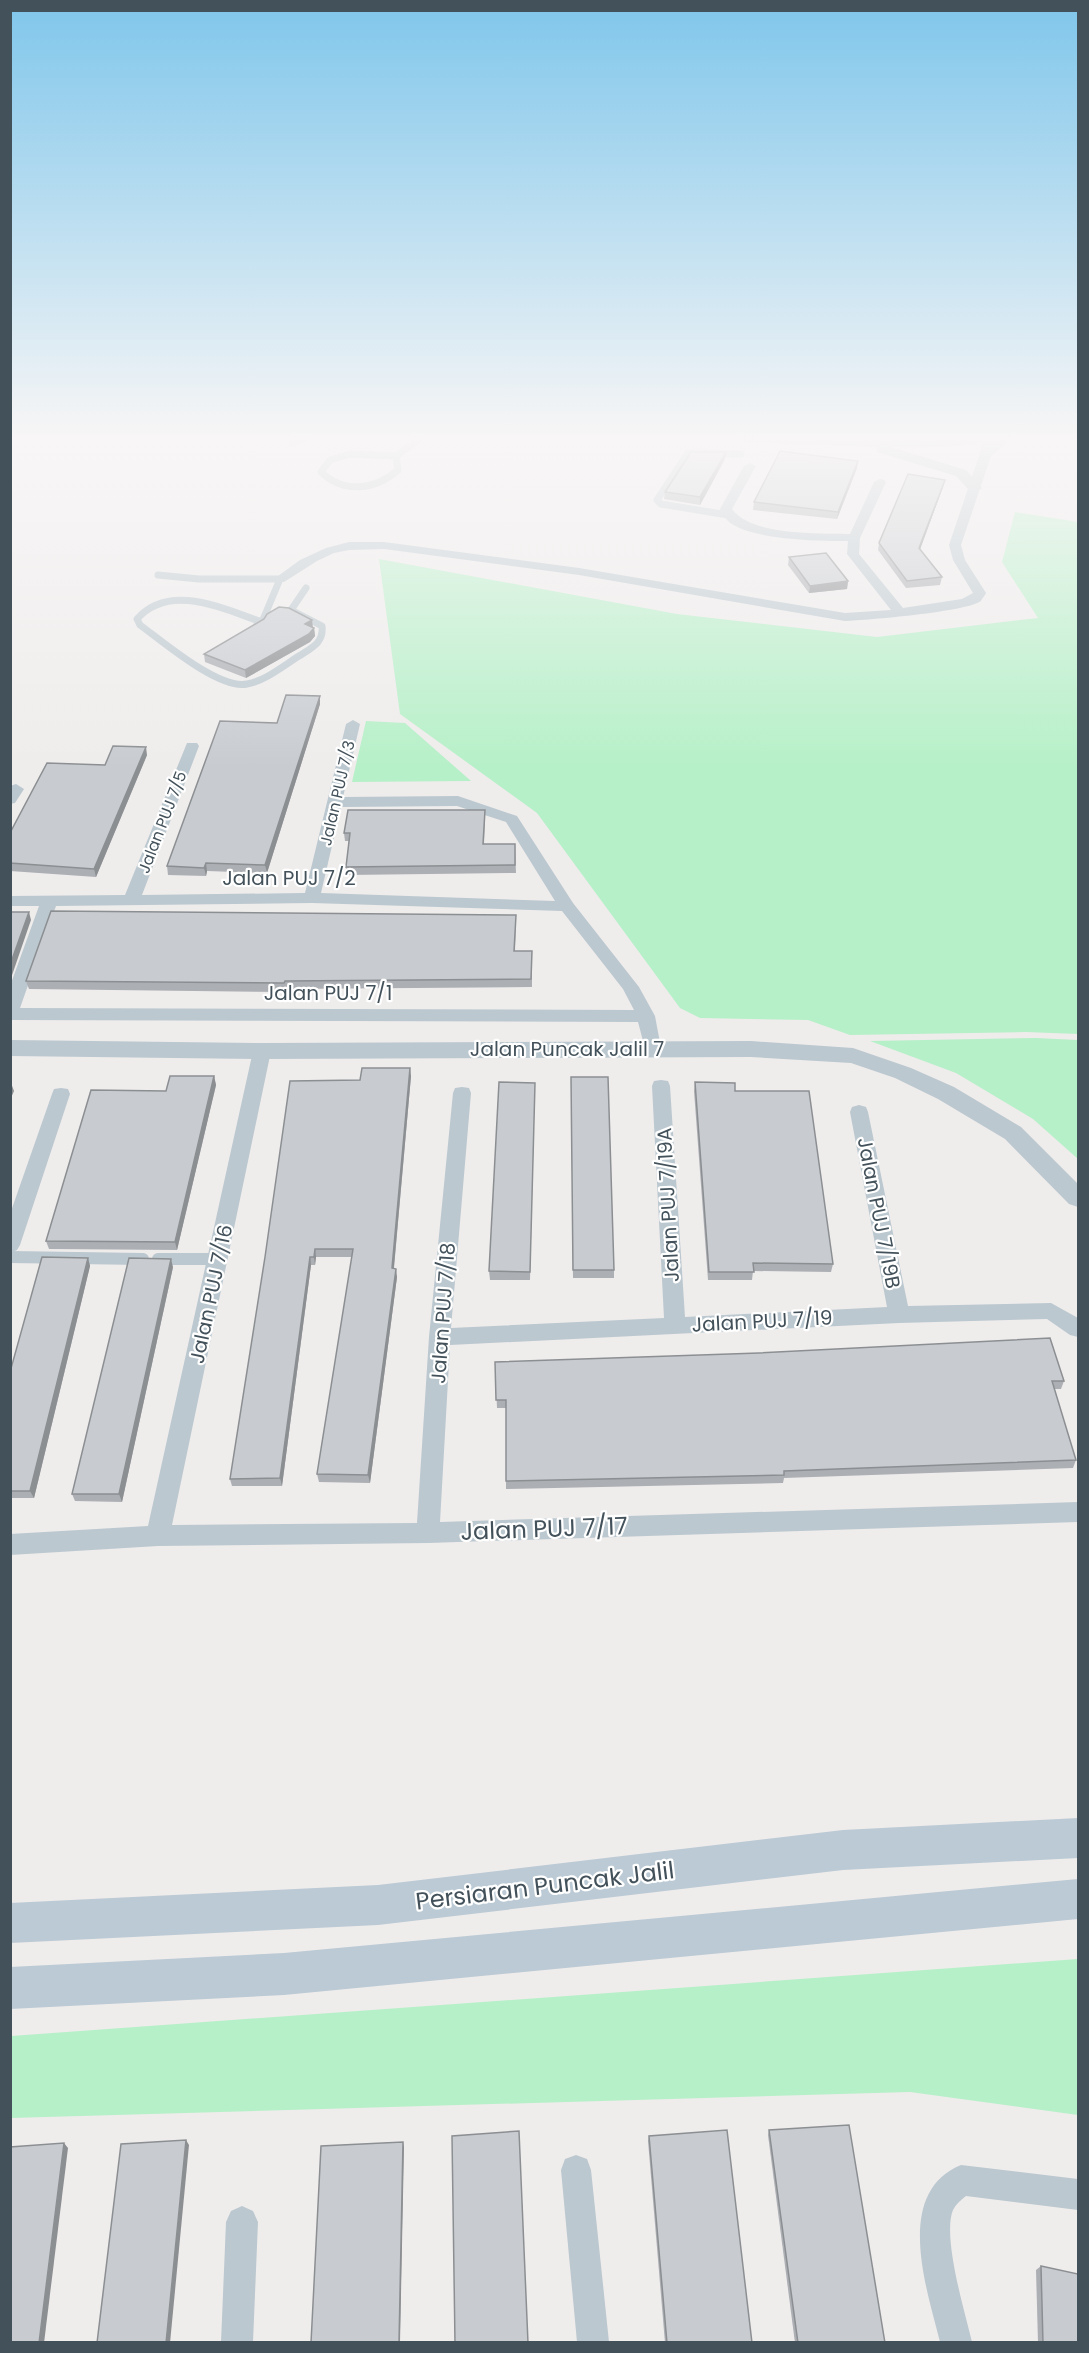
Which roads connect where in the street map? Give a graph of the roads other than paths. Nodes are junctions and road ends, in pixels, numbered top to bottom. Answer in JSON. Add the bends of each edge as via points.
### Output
{"nodes":[{"id":1,"x":341,"y":548,"type":"edge"},
{"id":2,"x":393,"y":548,"type":"edge"},
{"id":3,"x":853,"y":548,"type":"edge"},
{"id":4,"x":956,"y":548,"type":"edge"},
{"id":5,"x":158,"y":575,"type":"dead end"},
{"id":6,"x":280,"y":579,"type":"junction"},
{"id":7,"x":306,"y":588,"type":"dead end"},
{"id":8,"x":279,"y":610,"type":"junction"},
{"id":9,"x":900,"y":612,"type":"junction"},
{"id":10,"x":262,"y":622,"type":"junction"},
{"id":11,"x":252,"y":628,"type":"edge"},
{"id":12,"x":202,"y":657,"type":"dead end"},
{"id":13,"x":192,"y":663,"type":"junction"},
{"id":14,"x":353,"y":724,"type":"dead end"},
{"id":15,"x":192,"y":746,"type":"dead end"},
{"id":16,"x":335,"y":802,"type":"junction"},
{"id":17,"x":312,"y":898,"type":"junction"},
{"id":18,"x":132,"y":899,"type":"junction"},
{"id":19,"x":10,"y":901,"type":"edge"},
{"id":20,"x":49,"y":901,"type":"junction"},
{"id":21,"x":567,"y":906,"type":"junction"},
{"id":22,"x":10,"y":1013,"type":"edge"},
{"id":23,"x":646,"y":1016,"type":"junction"},
{"id":24,"x":10,"y":1048,"type":"edge"},
{"id":25,"x":652,"y":1048,"type":"junction"},
{"id":26,"x":262,"y":1052,"type":"junction"},
{"id":27,"x":661,"y":1086,"type":"dead end"},
{"id":28,"x":462,"y":1093,"type":"dead end"},
{"id":29,"x":61,"y":1094,"type":"dead end"},
{"id":30,"x":859,"y":1112,"type":"dead end"},
{"id":31,"x":1078,"y":1198,"type":"edge"},
{"id":32,"x":10,"y":1245,"type":"edge"},
{"id":33,"x":10,"y":1257,"type":"edge"},
{"id":34,"x":218,"y":1259,"type":"junction"},
{"id":35,"x":899,"y":1315,"type":"junction"},
{"id":36,"x":675,"y":1325,"type":"junction"},
{"id":37,"x":1078,"y":1329,"type":"edge"},
{"id":38,"x":440,"y":1337,"type":"junction"},
{"id":39,"x":1078,"y":1512,"type":"edge"},
{"id":40,"x":428,"y":1533,"type":"junction"},
{"id":41,"x":158,"y":1536,"type":"junction"},
{"id":42,"x":10,"y":1545,"type":"edge"},
{"id":43,"x":1078,"y":1838,"type":"edge"},
{"id":44,"x":1078,"y":1899,"type":"edge"},
{"id":45,"x":10,"y":1923,"type":"edge"},
{"id":46,"x":10,"y":1988,"type":"edge"},
{"id":47,"x":576,"y":2170,"type":"dead end"},
{"id":48,"x":1078,"y":2195,"type":"edge"},
{"id":49,"x":242,"y":2222,"type":"dead end"},
{"id":50,"x":237,"y":2343,"type":"edge"},
{"id":51,"x":592,"y":2343,"type":"edge"},
{"id":52,"x":956,"y":2343,"type":"edge"}],
"edges":[{"from":1,"to":6,"type":"street","via":[[313,556]]},
{"from":2,"to":9,"type":"street","via":[[523,563],[845,616]]},
{"from":3,"to":9,"type":"street","via":[[853,554]]},
{"from":4,"to":9,"type":"street","via":[[959,560],[978,587],[979,596],[965,602]]},
{"from":5,"to":6,"type":"lane"},
{"from":6,"to":8,"type":"lane"},
{"from":7,"to":8,"type":"lane"},
{"from":8,"to":10,"type":"lane"},
{"from":8,"to":13,"type":"lane","via":[[322,626],[321,641],[253,682],[238,685]]},
{"from":10,"to":11,"type":"lane"},
{"from":10,"to":13,"type":"lane","via":[[193,602],[161,601],[140,612],[140,625]]},
{"from":12,"to":13,"type":"lane"},
{"from":14,"to":16,"type":"street","name":"Jalan PUJ 7/3"},
{"from":15,"to":18,"type":"street","name":"Jalan PUJ 7/5"},
{"from":16,"to":17,"type":"street","name":"Jalan PUJ 7/3"},
{"from":16,"to":21,"type":"street","via":[[458,801],[512,819]]},
{"from":17,"to":18,"type":"street","name":"Jalan PUJ 7/2"},
{"from":17,"to":21,"type":"street","name":"Jalan PUJ 7/2"},
{"from":18,"to":20,"type":"street","name":"Jalan PUJ 7/2"},
{"from":19,"to":20,"type":"street","name":"Jalan PUJ 7/2"},
{"from":20,"to":22,"type":"street"},
{"from":21,"to":23,"type":"street","via":[[630,987]]},
{"from":22,"to":23,"type":"street","name":"Jalan PUJ 7/1"},
{"from":23,"to":25,"type":"street"},
{"from":24,"to":26,"type":"street","name":"Jalan Puncak Jalil 7"},
{"from":25,"to":26,"type":"street","name":"Jalan Puncak Jalil 7"},
{"from":25,"to":31,"type":"street","name":"Jalan Puncak Jalil 7","via":[[854,1056],[903,1073],[946,1093],[1013,1133]]},
{"from":26,"to":34,"type":"street","name":"Jalan PUJ 7/16"},
{"from":27,"to":36,"type":"street","name":"Jalan PUJ 7/19A"},
{"from":28,"to":38,"type":"street","name":"Jalan PUJ 7/18"},
{"from":29,"to":32,"type":"street"},
{"from":30,"to":35,"type":"street","name":"Jalan PUJ 7/19B"},
{"from":33,"to":34,"type":"lane"},
{"from":34,"to":41,"type":"street","name":"Jalan PUJ 7/16"},
{"from":35,"to":36,"type":"street","name":"Jalan PUJ 7/19"},
{"from":35,"to":37,"type":"street","name":"Jalan PUJ 7/19","via":[[1051,1311]]},
{"from":36,"to":38,"type":"street","name":"Jalan PUJ 7/19"},
{"from":38,"to":40,"type":"street","name":"Jalan PUJ 7/18"},
{"from":39,"to":40,"type":"street","name":"Jalan PUJ 7/17"},
{"from":40,"to":41,"type":"street","name":"Jalan PUJ 7/17"},
{"from":41,"to":42,"type":"street","name":"Jalan PUJ 7/17"},
{"from":43,"to":45,"type":"main road","name":"Persiaran Puncak Jalil","via":[[843,1850],[378,1905]]},
{"from":44,"to":46,"type":"main road","via":[[284,1974]]},
{"from":47,"to":51,"type":"street"},
{"from":48,"to":52,"type":"street","via":[[961,2180],[948,2189],[934,2224]]},
{"from":49,"to":50,"type":"street"}]}
